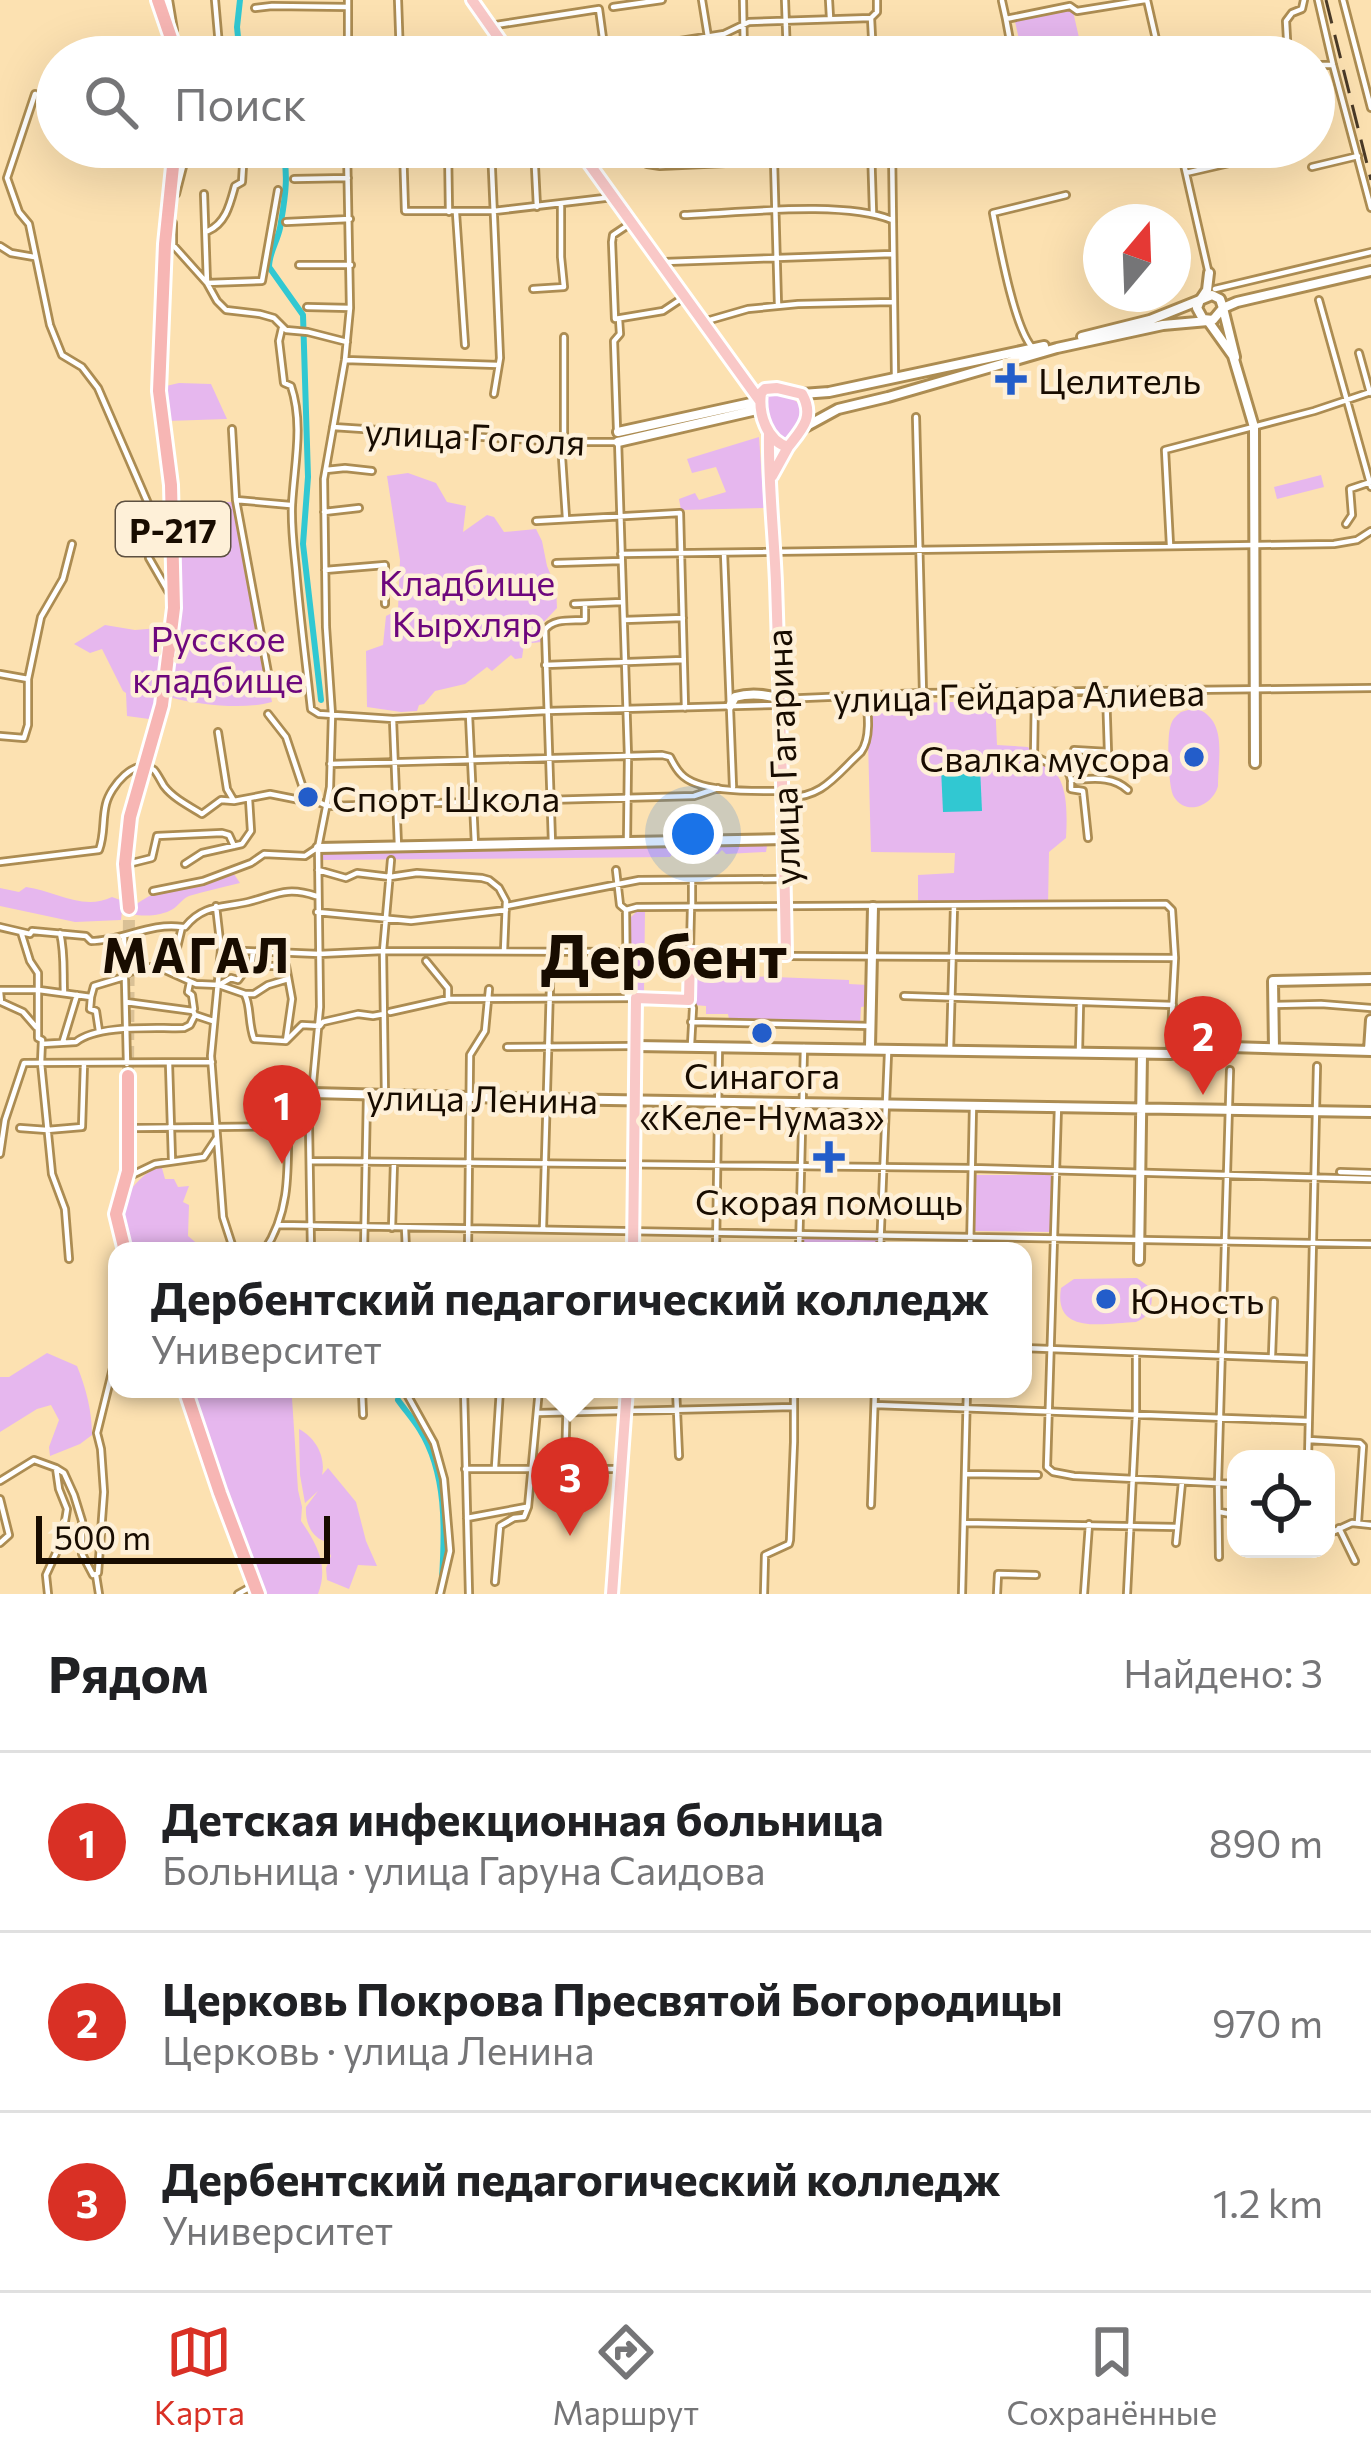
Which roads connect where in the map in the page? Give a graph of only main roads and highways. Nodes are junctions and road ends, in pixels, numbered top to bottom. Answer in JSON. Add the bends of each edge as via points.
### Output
{"nodes":[{"id":1,"x":158,"y":0,"type":"edge"},
{"id":2,"x":472,"y":0,"type":"edge"},
{"id":3,"x":170,"y":36,"type":"edge"},
{"id":4,"x":497,"y":36,"type":"edge"},
{"id":5,"x":175,"y":168,"type":"edge"},
{"id":6,"x":592,"y":168,"type":"edge"},
{"id":7,"x":735,"y":369,"type":"junction"},
{"id":8,"x":777,"y":388,"type":"junction"},
{"id":9,"x":760,"y":405,"type":"junction"},
{"id":10,"x":769,"y":434,"type":"junction"},
{"id":11,"x":788,"y":447,"type":"junction"},
{"id":12,"x":775,"y":553,"type":"junction"},
{"id":13,"x":784,"y":794,"type":"junction"},
{"id":14,"x":785,"y":879,"type":"junction"},
{"id":15,"x":786,"y":907,"type":"junction"},
{"id":16,"x":129,"y":908,"type":"tunnel mouth"},
{"id":17,"x":690,"y":953,"type":"junction"},
{"id":18,"x":128,"y":1070,"type":"tunnel mouth"},
{"id":19,"x":123,"y":1242,"type":"edge"},
{"id":20,"x":633,"y":1242,"type":"edge"},
{"id":21,"x":188,"y":1398,"type":"edge"},
{"id":22,"x":627,"y":1398,"type":"edge"},
{"id":23,"x":256,"y":1590,"type":"edge"},
{"id":24,"x":612,"y":1594,"type":"edge"}],
"edges":[{"from":1,"to":3,"type":"highway"},
{"from":2,"to":4,"type":"main road"},
{"from":5,"to":16,"type":"highway","number":"Р-217","via":[[159,391],[174,602],[162,704],[130,818]]},
{"from":6,"to":7,"type":"main road"},
{"from":7,"to":8,"type":"main road"},
{"from":7,"to":9,"type":"main road"},
{"from":8,"to":9,"type":"main road","via":[[765,389]]},
{"from":8,"to":11,"type":"main road","via":[[802,394],[809,413]]},
{"from":9,"to":10,"type":"main road"},
{"from":10,"to":11,"type":"main road"},
{"from":10,"to":12,"type":"main road","name":"улица Гагарина"},
{"from":11,"to":12,"type":"main road","name":"улица Гагарина","via":[[770,482]]},
{"from":12,"to":13,"type":"main road","name":"улица Гагарина"},
{"from":13,"to":14,"type":"main road","name":"улица Гагарина"},
{"from":13,"to":14,"type":"main road","name":"улица Гагарина"},
{"from":14,"to":15,"type":"main road","name":"улица Гагарина"},
{"from":15,"to":17,"type":"main road","name":"улица Гагарина","via":[[786,955]]},
{"from":15,"to":17,"type":"main road","name":"улица Гагарина","via":[[787,956]]},
{"from":17,"to":20,"type":"main road","via":[[689,1001],[631,997]]},
{"from":18,"to":19,"type":"highway","via":[[127,1178],[116,1214]]},
{"from":21,"to":23,"type":"highway"},
{"from":22,"to":24,"type":"main road"}]}
